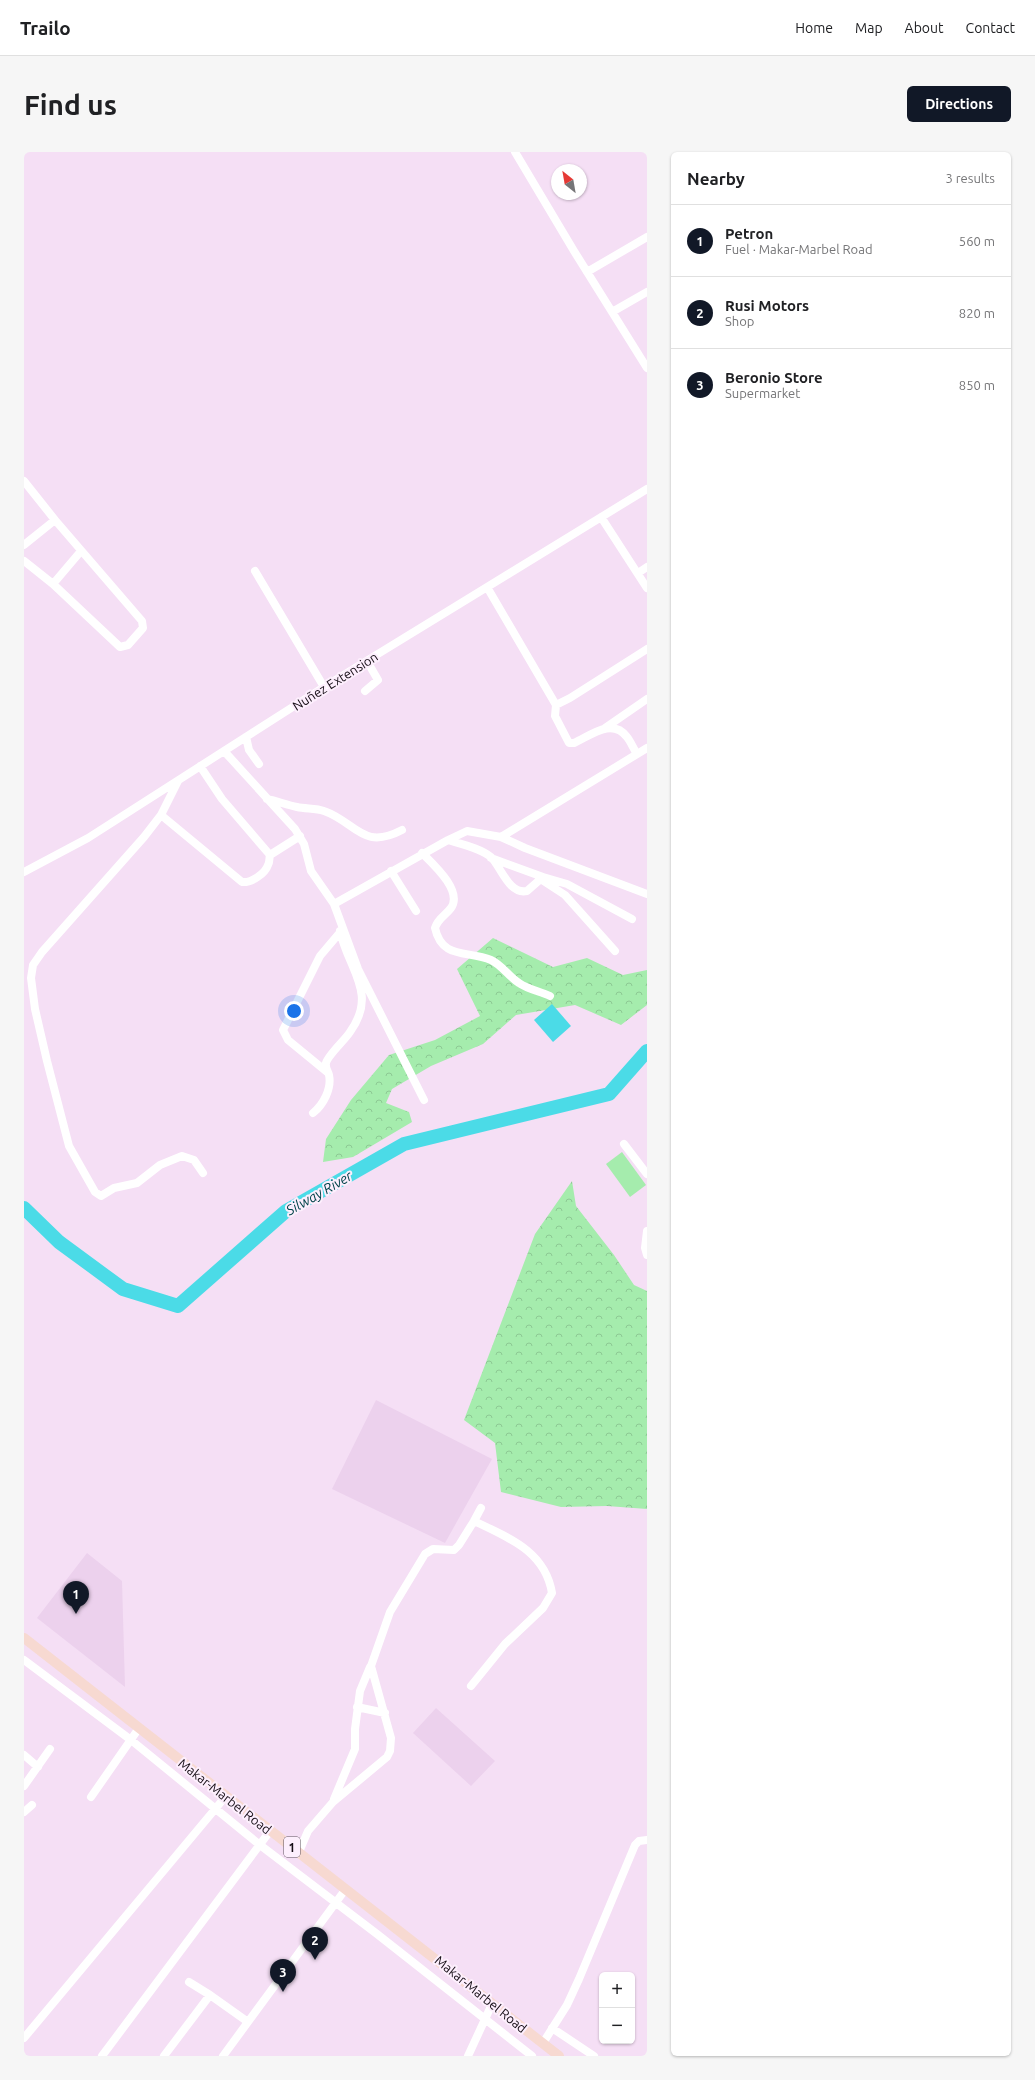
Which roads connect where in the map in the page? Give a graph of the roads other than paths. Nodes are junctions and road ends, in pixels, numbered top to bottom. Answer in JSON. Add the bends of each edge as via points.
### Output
{"nodes":[{"id":1,"x":515,"y":152,"type":"edge"},
{"id":2,"x":647,"y":237,"type":"edge"},
{"id":3,"x":587,"y":272,"type":"junction"},
{"id":4,"x":647,"y":292,"type":"edge"},
{"id":5,"x":612,"y":312,"type":"junction"},
{"id":6,"x":647,"y":368,"type":"edge"},
{"id":7,"x":26,"y":487,"type":"edge"},
{"id":8,"x":647,"y":489,"type":"edge"},
{"id":9,"x":601,"y":517,"type":"junction"},
{"id":10,"x":55,"y":520,"type":"junction"},
{"id":11,"x":24,"y":546,"type":"edge"},
{"id":12,"x":81,"y":551,"type":"junction"},
{"id":13,"x":24,"y":560,"type":"edge"},
{"id":14,"x":647,"y":567,"type":"edge"},
{"id":15,"x":255,"y":571,"type":"dead end"},
{"id":16,"x":638,"y":573,"type":"junction"},
{"id":17,"x":53,"y":584,"type":"junction"},
{"id":18,"x":487,"y":587,"type":"junction"},
{"id":19,"x":647,"y":588,"type":"edge"},
{"id":20,"x":647,"y":649,"type":"edge"},
{"id":21,"x":367,"y":661,"type":"junction"},
{"id":22,"x":324,"y":687,"type":"junction"},
{"id":23,"x":365,"y":691,"type":"dead end"},
{"id":24,"x":647,"y":699,"type":"edge"},
{"id":25,"x":556,"y":705,"type":"junction"},
{"id":26,"x":604,"y":728,"type":"junction"},
{"id":27,"x":246,"y":736,"type":"junction"},
{"id":28,"x":647,"y":748,"type":"edge"},
{"id":29,"x":224,"y":751,"type":"junction"},
{"id":30,"x":637,"y":754,"type":"junction"},
{"id":31,"x":259,"y":764,"type":"dead end"},
{"id":32,"x":200,"y":766,"type":"junction"},
{"id":33,"x":179,"y":779,"type":"junction"},
{"id":34,"x":267,"y":799,"type":"junction"},
{"id":35,"x":161,"y":815,"type":"junction"},
{"id":36,"x":402,"y":830,"type":"dead end"},
{"id":37,"x":300,"y":836,"type":"junction"},
{"id":38,"x":501,"y":837,"type":"junction"},
{"id":39,"x":448,"y":840,"type":"junction"},
{"id":40,"x":422,"y":853,"type":"junction"},
{"id":41,"x":270,"y":855,"type":"junction"},
{"id":42,"x":491,"y":858,"type":"junction"},
{"id":43,"x":391,"y":871,"type":"junction"},
{"id":44,"x":24,"y":872,"type":"edge"},
{"id":45,"x":542,"y":878,"type":"junction"},
{"id":46,"x":647,"y":894,"type":"edge"},
{"id":47,"x":334,"y":904,"type":"junction"},
{"id":48,"x":416,"y":911,"type":"dead end"},
{"id":49,"x":632,"y":919,"type":"dead end"},
{"id":50,"x":342,"y":930,"type":"junction"},
{"id":51,"x":615,"y":951,"type":"dead end"},
{"id":52,"x":550,"y":996,"type":"dead end"},
{"id":53,"x":327,"y":1072,"type":"junction"},
{"id":54,"x":424,"y":1100,"type":"dead end"},
{"id":55,"x":313,"y":1113,"type":"dead end"},
{"id":56,"x":624,"y":1144,"type":"dead end"},
{"id":57,"x":203,"y":1173,"type":"dead end"},
{"id":58,"x":647,"y":1174,"type":"edge"},
{"id":59,"x":647,"y":1231,"type":"edge"},
{"id":60,"x":647,"y":1254,"type":"edge"},
{"id":61,"x":481,"y":1508,"type":"dead end"},
{"id":62,"x":474,"y":1521,"type":"junction"},
{"id":63,"x":24,"y":1638,"type":"edge"},
{"id":64,"x":24,"y":1660,"type":"edge"},
{"id":65,"x":371,"y":1666,"type":"junction"},
{"id":66,"x":471,"y":1686,"type":"dead end"},
{"id":67,"x":358,"y":1707,"type":"junction"},
{"id":68,"x":385,"y":1713,"type":"junction"},
{"id":69,"x":139,"y":1728,"type":"junction"},
{"id":70,"x":131,"y":1740,"type":"junction"},
{"id":71,"x":50,"y":1749,"type":"dead end"},
{"id":72,"x":24,"y":1755,"type":"edge"},
{"id":73,"x":38,"y":1767,"type":"junction"},
{"id":74,"x":24,"y":1786,"type":"edge"},
{"id":75,"x":226,"y":1796,"type":"junction"},
{"id":76,"x":91,"y":1798,"type":"dead end"},
{"id":77,"x":333,"y":1802,"type":"junction"},
{"id":78,"x":32,"y":1805,"type":"dead end"},
{"id":79,"x":215,"y":1808,"type":"junction"},
{"id":80,"x":24,"y":1812,"type":"edge"},
{"id":81,"x":270,"y":1831,"type":"junction"},
{"id":82,"x":647,"y":1840,"type":"edge"},
{"id":83,"x":260,"y":1845,"type":"junction"},
{"id":84,"x":298,"y":1852,"type":"junction"},
{"id":85,"x":345,"y":1890,"type":"junction"},
{"id":86,"x":335,"y":1903,"type":"junction"},
{"id":87,"x":189,"y":1982,"type":"dead end"},
{"id":88,"x":210,"y":1995,"type":"junction"},
{"id":89,"x":492,"y":2004,"type":"junction"},
{"id":90,"x":485,"y":2018,"type":"junction"},
{"id":91,"x":248,"y":2022,"type":"junction"},
{"id":92,"x":552,"y":2028,"type":"junction"},
{"id":93,"x":24,"y":2038,"type":"edge"},
{"id":94,"x":543,"y":2043,"type":"junction"},
{"id":95,"x":102,"y":2056,"type":"edge"},
{"id":96,"x":164,"y":2056,"type":"edge"},
{"id":97,"x":223,"y":2056,"type":"edge"},
{"id":98,"x":468,"y":2056,"type":"edge"},
{"id":99,"x":532,"y":2056,"type":"edge"},
{"id":100,"x":559,"y":2056,"type":"edge"},
{"id":101,"x":594,"y":2056,"type":"edge"}],
"edges":[{"from":1,"to":3,"type":"street"},
{"from":2,"to":3,"type":"street"},
{"from":3,"to":5,"type":"street"},
{"from":4,"to":5,"type":"street"},
{"from":5,"to":6,"type":"street"},
{"from":7,"to":10,"type":"street"},
{"from":8,"to":9,"type":"street","name":"Nuñez Extension"},
{"from":9,"to":16,"type":"street"},
{"from":9,"to":18,"type":"street","name":"Nuñez Extension"},
{"from":10,"to":11,"type":"street"},
{"from":10,"to":12,"type":"street"},
{"from":12,"to":17,"type":"street"},
{"from":12,"to":17,"type":"street","via":[[142,621],[143,628],[128,645],[120,647]]},
{"from":13,"to":17,"type":"street"},
{"from":14,"to":16,"type":"street"},
{"from":15,"to":22,"type":"street"},
{"from":16,"to":19,"type":"street"},
{"from":18,"to":21,"type":"street","name":"Nuñez Extension"},
{"from":18,"to":25,"type":"street"},
{"from":20,"to":25,"type":"street"},
{"from":21,"to":22,"type":"street","name":"Nuñez Extension"},
{"from":21,"to":23,"type":"street","via":[[378,680]]},
{"from":22,"to":27,"type":"street","name":"Nuñez Extension"},
{"from":24,"to":26,"type":"street"},
{"from":25,"to":26,"type":"street","via":[[555,716],[569,743],[574,744]]},
{"from":26,"to":30,"type":"street","via":[[620,731]]},
{"from":27,"to":29,"type":"street","name":"Nuñez Extension"},
{"from":27,"to":31,"type":"street","via":[[249,750]]},
{"from":28,"to":30,"type":"street"},
{"from":29,"to":32,"type":"street","name":"Nuñez Extension"},
{"from":29,"to":34,"type":"street"},
{"from":30,"to":38,"type":"street"},
{"from":32,"to":33,"type":"street","name":"Nuñez Extension"},
{"from":32,"to":41,"type":"street","via":[[222,799]]},
{"from":33,"to":35,"type":"street"},
{"from":33,"to":44,"type":"street","name":"Nuñez Extension","via":[[83,842]]},
{"from":34,"to":36,"type":"street","via":[[323,811],[360,833],[380,839]]},
{"from":34,"to":37,"type":"street"},
{"from":35,"to":41,"type":"street","via":[[242,882],[249,881],[263,871],[268,866]]},
{"from":35,"to":57,"type":"street","via":[[129,855],[42,952],[33,964],[32,978],[47,1061],[69,1146],[95,1192],[101,1196],[114,1188],[137,1184],[160,1165],[182,1156],[194,1160]]},
{"from":37,"to":41,"type":"street"},
{"from":37,"to":47,"type":"street","via":[[311,871]]},
{"from":38,"to":39,"type":"street","via":[[467,831]]},
{"from":38,"to":46,"type":"street"},
{"from":39,"to":40,"type":"street"},
{"from":39,"to":42,"type":"street"},
{"from":40,"to":43,"type":"street"},
{"from":40,"to":52,"type":"street","via":[[448,882],[453,893],[454,902],[437,921],[435,928],[441,942],[455,953],[492,960],[530,990]]},
{"from":42,"to":45,"type":"street"},
{"from":42,"to":45,"type":"street","via":[[508,882],[519,890],[527,891]]},
{"from":43,"to":47,"type":"street"},
{"from":43,"to":48,"type":"street"},
{"from":45,"to":49,"type":"street","via":[[567,884]]},
{"from":45,"to":51,"type":"street","via":[[565,895]]},
{"from":47,"to":50,"type":"street"},
{"from":50,"to":53,"type":"street","via":[[363,1000],[362,1011],[356,1024],[327,1060]]},
{"from":50,"to":53,"type":"street","via":[[320,956],[283,1030],[288,1040]]},
{"from":50,"to":54,"type":"street","via":[[368,989]]},
{"from":53,"to":55,"type":"street","via":[[327,1096]]},
{"from":56,"to":58,"type":"street"},
{"from":59,"to":60,"type":"street"},
{"from":61,"to":62,"type":"street"},
{"from":62,"to":65,"type":"street","via":[[454,1550],[433,1549],[426,1554],[390,1612]]},
{"from":62,"to":66,"type":"street","via":[[525,1548],[543,1566],[550,1579],[552,1593],[543,1608],[505,1644]]},
{"from":63,"to":69,"type":"main road","name":"Makar-Marbel Road","number":"1"},
{"from":64,"to":70,"type":"street"},
{"from":65,"to":67,"type":"street","via":[[360,1691]]},
{"from":65,"to":68,"type":"street"},
{"from":67,"to":68,"type":"street"},
{"from":67,"to":77,"type":"street","via":[[355,1749]]},
{"from":68,"to":77,"type":"street","via":[[391,1738],[390,1751]]},
{"from":69,"to":70,"type":"street"},
{"from":69,"to":75,"type":"main road","name":"Makar-Marbel Road","number":"1"},
{"from":70,"to":76,"type":"street"},
{"from":70,"to":79,"type":"street"},
{"from":71,"to":73,"type":"street"},
{"from":72,"to":73,"type":"street"},
{"from":73,"to":74,"type":"street"},
{"from":75,"to":79,"type":"street"},
{"from":75,"to":81,"type":"main road","name":"Makar-Marbel Road","number":"1"},
{"from":77,"to":84,"type":"street","via":[[308,1831]]},
{"from":78,"to":80,"type":"street"},
{"from":79,"to":83,"type":"street"},
{"from":79,"to":93,"type":"street"},
{"from":81,"to":83,"type":"street"},
{"from":81,"to":84,"type":"main road","name":"Makar-Marbel Road","number":"1"},
{"from":82,"to":92,"type":"street","via":[[634,1845],[579,1979]]},
{"from":83,"to":86,"type":"street"},
{"from":83,"to":95,"type":"street"},
{"from":84,"to":85,"type":"main road","name":"Makar-Marbel Road","number":"1"},
{"from":85,"to":86,"type":"street"},
{"from":85,"to":89,"type":"main road","name":"Makar-Marbel Road","number":"1"},
{"from":86,"to":90,"type":"street"},
{"from":86,"to":91,"type":"street"},
{"from":87,"to":88,"type":"street"},
{"from":88,"to":91,"type":"street"},
{"from":88,"to":96,"type":"street"},
{"from":89,"to":90,"type":"street"},
{"from":89,"to":94,"type":"main road","name":"Makar-Marbel Road","number":"1"},
{"from":90,"to":98,"type":"street"},
{"from":90,"to":99,"type":"street"},
{"from":91,"to":97,"type":"street"},
{"from":92,"to":94,"type":"street"},
{"from":92,"to":101,"type":"street"},
{"from":94,"to":100,"type":"main road","name":"Makar-Marbel Road","number":"1"}]}
